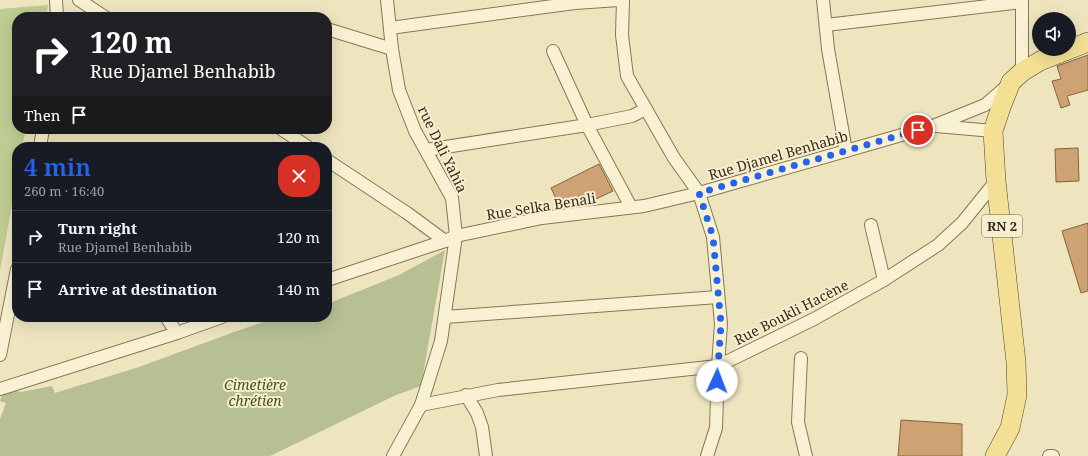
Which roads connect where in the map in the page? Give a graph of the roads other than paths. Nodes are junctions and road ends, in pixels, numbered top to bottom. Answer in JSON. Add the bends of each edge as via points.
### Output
{"nodes":[{"id":1,"x":56,"y":0,"type":"edge"},
{"id":2,"x":79,"y":0,"type":"edge"},
{"id":3,"x":387,"y":0,"type":"edge"},
{"id":4,"x":619,"y":0,"type":"edge"},
{"id":5,"x":623,"y":0,"type":"edge"},
{"id":6,"x":823,"y":0,"type":"edge"},
{"id":7,"x":1022,"y":1,"type":"edge"},
{"id":8,"x":57,"y":12,"type":"edge"},
{"id":9,"x":97,"y":12,"type":"edge"},
{"id":10,"x":826,"y":25,"type":"junction"},
{"id":11,"x":390,"y":28,"type":"junction"},
{"id":12,"x":332,"y":31,"type":"edge"},
{"id":13,"x":1088,"y":42,"type":"edge"},
{"id":14,"x":392,"y":49,"type":"junction"},
{"id":15,"x":553,"y":51,"type":"dead end"},
{"id":16,"x":1017,"y":77,"type":"junction"},
{"id":17,"x":646,"y":109,"type":"junction"},
{"id":18,"x":587,"y":125,"type":"junction"},
{"id":19,"x":933,"y":126,"type":"junction"},
{"id":20,"x":993,"y":131,"type":"junction"},
{"id":21,"x":288,"y":134,"type":"edge"},
{"id":22,"x":300,"y":142,"type":"edge"},
{"id":23,"x":426,"y":150,"type":"junction"},
{"id":24,"x":846,"y":151,"type":"junction"},
{"id":25,"x":332,"y":163,"type":"edge"},
{"id":26,"x":996,"y":181,"type":"junction"},
{"id":27,"x":699,"y":193,"type":"junction"},
{"id":28,"x":631,"y":207,"type":"junction"},
{"id":29,"x":871,"y":225,"type":"dead end"},
{"id":30,"x":450,"y":239,"type":"junction"},
{"id":31,"x":332,"y":278,"type":"edge"},
{"id":32,"x":884,"y":280,"type":"junction"},
{"id":33,"x":12,"y":294,"type":"edge"},
{"id":34,"x":718,"y":297,"type":"junction"},
{"id":35,"x":445,"y":317,"type":"junction"},
{"id":36,"x":169,"y":322,"type":"edge"},
{"id":37,"x":209,"y":322,"type":"edge"},
{"id":38,"x":177,"y":334,"type":"junction"},
{"id":39,"x":0,"y":355,"type":"edge"},
{"id":40,"x":800,"y":358,"type":"dead end"},
{"id":41,"x":718,"y":366,"type":"junction"},
{"id":42,"x":0,"y":389,"type":"edge"},
{"id":43,"x":466,"y":395,"type":"junction"},
{"id":44,"x":421,"y":405,"type":"junction"},
{"id":45,"x":396,"y":454,"type":"edge"},
{"id":46,"x":486,"y":456,"type":"edge"},
{"id":47,"x":706,"y":456,"type":"edge"},
{"id":48,"x":806,"y":456,"type":"edge"},
{"id":49,"x":995,"y":456,"type":"edge"}],
"edges":[{"from":1,"to":8,"type":"street"},
{"from":2,"to":9,"type":"street"},
{"from":3,"to":11,"type":"street","name":"rue Dali Yahia"},
{"from":4,"to":11,"type":"street","via":[[575,3]]},
{"from":5,"to":17,"type":"street","via":[[622,36],[627,76]]},
{"from":6,"to":10,"type":"street"},
{"from":7,"to":10,"type":"street"},
{"from":7,"to":16,"type":"street"},
{"from":10,"to":24,"type":"street"},
{"from":11,"to":14,"type":"street","name":"rue Dali Yahia"},
{"from":12,"to":14,"type":"street"},
{"from":13,"to":16,"type":"main road","via":[[1040,61]]},
{"from":14,"to":23,"type":"street","name":"rue Dali Yahia","via":[[399,90],[415,131]]},
{"from":15,"to":18,"type":"street"},
{"from":16,"to":19,"type":"street","via":[[985,105]]},
{"from":16,"to":20,"type":"main road","number":"RN 2","via":[[1001,107]]},
{"from":17,"to":18,"type":"street","via":[[632,116]]},
{"from":17,"to":27,"type":"street","via":[[674,158]]},
{"from":18,"to":23,"type":"street"},
{"from":18,"to":28,"type":"street"},
{"from":19,"to":20,"type":"street"},
{"from":19,"to":24,"type":"street","name":"Rue Djamel Benhabib"},
{"from":20,"to":26,"type":"main road","number":"RN 2"},
{"from":21,"to":22,"type":"street"},
{"from":23,"to":30,"type":"street","name":"rue Dali Yahia","via":[[452,198]]},
{"from":24,"to":27,"type":"street","name":"Rue Djamel Benhabib"},
{"from":25,"to":30,"type":"street"},
{"from":26,"to":32,"type":"street","name":"Rue Boukli Hacène","via":[[962,223]]},
{"from":26,"to":49,"type":"main road","number":"RN 2","via":[[1016,362],[1016,395],[1010,428]]},
{"from":27,"to":28,"type":"street","name":"Rue Djamel Benhabib"},
{"from":27,"to":34,"type":"street","via":[[713,237]]},
{"from":28,"to":30,"type":"street","name":"Rue Selka Benali","via":[[542,218]]},
{"from":29,"to":32,"type":"street"},
{"from":30,"to":31,"type":"street","name":"Rue Selka Benali"},
{"from":30,"to":35,"type":"street","name":"rue Dali Yahia"},
{"from":32,"to":41,"type":"street","name":"Rue Boukli Hacène","via":[[814,320]]},
{"from":33,"to":39,"type":"street"},
{"from":34,"to":35,"type":"street"},
{"from":34,"to":41,"type":"street","via":[[721,324]]},
{"from":35,"to":44,"type":"street","name":"rue Dali Yahia","via":[[441,342]]},
{"from":36,"to":38,"type":"street"},
{"from":37,"to":38,"type":"street"},
{"from":38,"to":42,"type":"street"},
{"from":40,"to":48,"type":"street","via":[[798,422]]},
{"from":41,"to":43,"type":"street","name":"Rue Boukli Hacène"},
{"from":41,"to":47,"type":"street","via":[[716,428]]},
{"from":43,"to":44,"type":"street","name":"Rue Boukli Hacène"},
{"from":43,"to":46,"type":"street","via":[[482,427]]},
{"from":44,"to":45,"type":"street","name":"rue Dali Yahia"}]}
